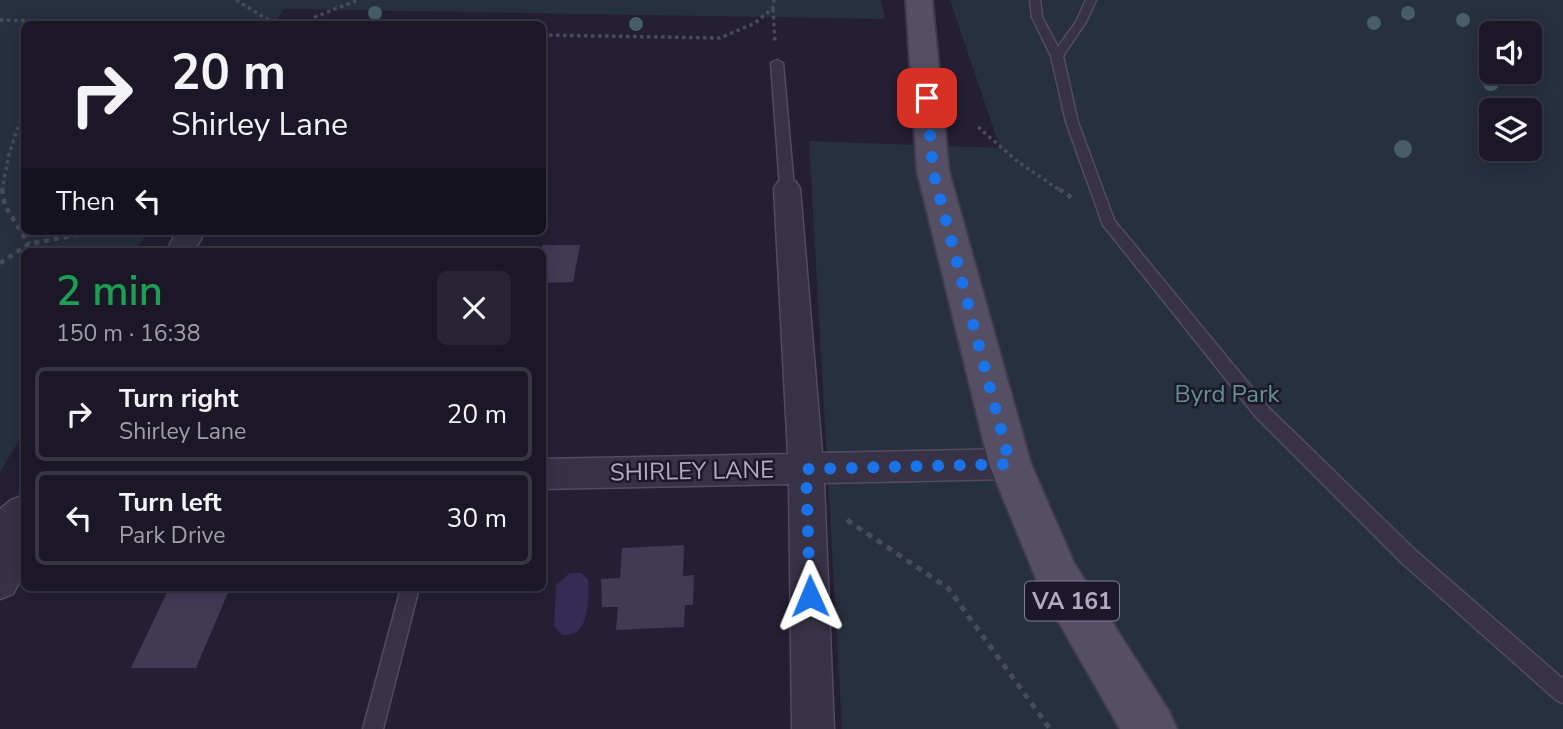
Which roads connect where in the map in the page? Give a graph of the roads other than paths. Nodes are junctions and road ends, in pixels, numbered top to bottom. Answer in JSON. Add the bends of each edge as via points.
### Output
{"nodes":[{"id":1,"x":919,"y":0,"type":"edge"},
{"id":2,"x":1035,"y":0,"type":"edge"},
{"id":3,"x":1091,"y":0,"type":"edge"},
{"id":4,"x":1057,"y":56,"type":"junction"},
{"id":5,"x":776,"y":63,"type":"road end"},
{"id":6,"x":786,"y":188,"type":"joint"},
{"id":7,"x":1010,"y":464,"type":"junction"},
{"id":8,"x":806,"y":469,"type":"junction"},
{"id":9,"x":546,"y":474,"type":"edge"},
{"id":10,"x":21,"y":514,"type":"edge"},
{"id":11,"x":0,"y":531,"type":"edge"},
{"id":12,"x":21,"y":544,"type":"edge"},
{"id":13,"x":0,"y":581,"type":"edge"},
{"id":14,"x":409,"y":591,"type":"edge"},
{"id":15,"x":1563,"y":693,"type":"edge"},
{"id":16,"x":373,"y":729,"type":"edge"},
{"id":17,"x":813,"y":729,"type":"edge"},
{"id":18,"x":1151,"y":729,"type":"edge"}],
"edges":[{"from":1,"to":7,"type":"main road","number":"VA 161","via":[[933,171]]},
{"from":2,"to":4,"type":"lane","via":[[1037,17]]},
{"from":3,"to":4,"type":"lane"},
{"from":4,"to":15,"type":"lane","via":[[1072,122],[1106,217],[1262,412],[1409,557]]},
{"from":5,"to":6,"type":"lane"},
{"from":6,"to":8,"type":"street"},
{"from":7,"to":8,"type":"street","name":"SHIRLEY LANE"},
{"from":7,"to":18,"type":"main road","number":"VA 161","via":[[1058,578]]},
{"from":8,"to":9,"type":"street","name":"SHIRLEY LANE"},
{"from":8,"to":17,"type":"street"},
{"from":10,"to":11,"type":"street"},
{"from":12,"to":13,"type":"street"},
{"from":14,"to":16,"type":"lane"}]}
